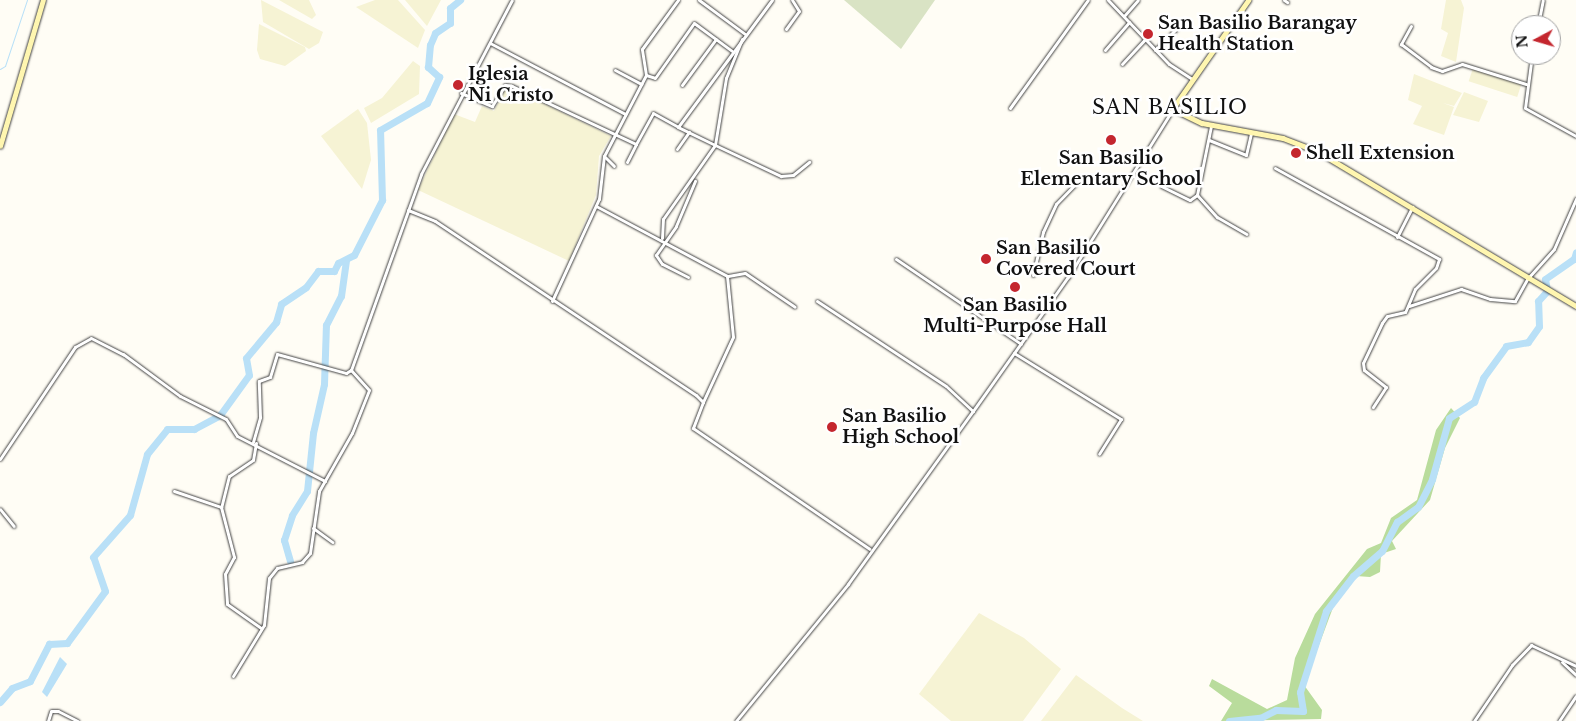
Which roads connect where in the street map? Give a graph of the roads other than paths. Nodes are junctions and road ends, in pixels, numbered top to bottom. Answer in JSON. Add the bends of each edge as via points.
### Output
{"nodes":[{"id":1,"x":43,"y":0,"type":"edge"},
{"id":2,"x":512,"y":0,"type":"edge"},
{"id":3,"x":678,"y":0,"type":"edge"},
{"id":4,"x":699,"y":0,"type":"edge"},
{"id":5,"x":772,"y":0,"type":"edge"},
{"id":6,"x":792,"y":0,"type":"edge"},
{"id":7,"x":1088,"y":0,"type":"edge"},
{"id":8,"x":1108,"y":0,"type":"edge"},
{"id":9,"x":1138,"y":0,"type":"edge"},
{"id":10,"x":1249,"y":0,"type":"edge"},
{"id":11,"x":1543,"y":0,"type":"edge"},
{"id":12,"x":1540,"y":15,"type":"edge"},
{"id":13,"x":1124,"y":16,"type":"junction"},
{"id":14,"x":1129,"y":22,"type":"junction"},
{"id":15,"x":1411,"y":26,"type":"dead end"},
{"id":16,"x":1177,"y":28,"type":"dead end"},
{"id":17,"x":786,"y":29,"type":"dead end"},
{"id":18,"x":744,"y":36,"type":"junction"},
{"id":19,"x":716,"y":38,"type":"junction"},
{"id":20,"x":1145,"y":38,"type":"junction"},
{"id":21,"x":490,"y":43,"type":"junction"},
{"id":22,"x":1104,"y":50,"type":"dead end"},
{"id":23,"x":1155,"y":50,"type":"junction"},
{"id":24,"x":732,"y":51,"type":"junction"},
{"id":25,"x":736,"y":54,"type":"junction"},
{"id":26,"x":1122,"y":64,"type":"dead end"},
{"id":27,"x":1530,"y":65,"type":"edge"},
{"id":28,"x":615,"y":70,"type":"dead end"},
{"id":29,"x":646,"y":75,"type":"junction"},
{"id":30,"x":1192,"y":79,"type":"junction"},
{"id":31,"x":642,"y":84,"type":"junction"},
{"id":32,"x":1526,"y":84,"type":"junction"},
{"id":33,"x":682,"y":85,"type":"dead end"},
{"id":34,"x":461,"y":93,"type":"junction"},
{"id":35,"x":1010,"y":108,"type":"dead end"},
{"id":36,"x":1172,"y":109,"type":"junction"},
{"id":37,"x":625,"y":114,"type":"junction"},
{"id":38,"x":1211,"y":126,"type":"junction"},
{"id":39,"x":678,"y":127,"type":"junction"},
{"id":40,"x":689,"y":132,"type":"junction"},
{"id":41,"x":1251,"y":133,"type":"junction"},
{"id":42,"x":614,"y":135,"type":"junction"},
{"id":43,"x":1576,"y":136,"type":"edge"},
{"id":44,"x":1209,"y":140,"type":"junction"},
{"id":45,"x":636,"y":144,"type":"junction"},
{"id":46,"x":714,"y":145,"type":"junction"},
{"id":47,"x":0,"y":146,"type":"edge"},
{"id":48,"x":677,"y":149,"type":"dead end"},
{"id":49,"x":604,"y":156,"type":"junction"},
{"id":50,"x":627,"y":162,"type":"dead end"},
{"id":51,"x":808,"y":162,"type":"dead end"},
{"id":52,"x":614,"y":166,"type":"dead end"},
{"id":53,"x":1275,"y":168,"type":"dead end"},
{"id":54,"x":697,"y":175,"type":"junction"},
{"id":55,"x":1076,"y":182,"type":"dead end"},
{"id":56,"x":1161,"y":186,"type":"dead end"},
{"id":57,"x":1197,"y":195,"type":"junction"},
{"id":58,"x":1576,"y":199,"type":"edge"},
{"id":59,"x":596,"y":206,"type":"junction"},
{"id":60,"x":1412,"y":207,"type":"junction"},
{"id":61,"x":408,"y":210,"type":"junction"},
{"id":62,"x":1246,"y":234,"type":"dead end"},
{"id":63,"x":1397,"y":236,"type":"junction"},
{"id":64,"x":664,"y":239,"type":"junction"},
{"id":65,"x":896,"y":258,"type":"dead end"},
{"id":66,"x":1033,"y":275,"type":"dead end"},
{"id":67,"x":727,"y":276,"type":"junction"},
{"id":68,"x":688,"y":277,"type":"dead end"},
{"id":69,"x":1528,"y":278,"type":"junction"},
{"id":70,"x":552,"y":301,"type":"junction"},
{"id":71,"x":818,"y":301,"type":"dead end"},
{"id":72,"x":1409,"y":306,"type":"junction"},
{"id":73,"x":1576,"y":306,"type":"edge"},
{"id":74,"x":795,"y":308,"type":"dead end"},
{"id":75,"x":1020,"y":344,"type":"junction"},
{"id":76,"x":1014,"y":354,"type":"junction"},
{"id":77,"x":351,"y":370,"type":"junction"},
{"id":78,"x":703,"y":402,"type":"junction"},
{"id":79,"x":1373,"y":407,"type":"dead end"},
{"id":80,"x":973,"y":411,"type":"junction"},
{"id":81,"x":255,"y":442,"type":"junction"},
{"id":82,"x":1099,"y":454,"type":"dead end"},
{"id":83,"x":0,"y":459,"type":"edge"},
{"id":84,"x":325,"y":481,"type":"junction"},
{"id":85,"x":174,"y":491,"type":"dead end"},
{"id":86,"x":221,"y":507,"type":"junction"},
{"id":87,"x":0,"y":510,"type":"edge"},
{"id":88,"x":14,"y":526,"type":"dead end"},
{"id":89,"x":312,"y":527,"type":"junction"},
{"id":90,"x":332,"y":542,"type":"dead end"},
{"id":91,"x":870,"y":548,"type":"junction"},
{"id":92,"x":261,"y":628,"type":"junction"},
{"id":93,"x":1562,"y":662,"type":"junction"},
{"id":94,"x":1576,"y":666,"type":"edge"},
{"id":95,"x":1575,"y":674,"type":"edge"},
{"id":96,"x":233,"y":676,"type":"dead end"},
{"id":97,"x":1576,"y":696,"type":"edge"},
{"id":98,"x":48,"y":721,"type":"edge"},
{"id":99,"x":78,"y":721,"type":"edge"},
{"id":100,"x":736,"y":721,"type":"edge"},
{"id":101,"x":1474,"y":721,"type":"edge"},
{"id":102,"x":1559,"y":721,"type":"edge"}],
"edges":[{"from":1,"to":47,"type":"street"},
{"from":2,"to":21,"type":"street"},
{"from":3,"to":29,"type":"street","via":[[642,48]]},
{"from":4,"to":18,"type":"street"},
{"from":5,"to":18,"type":"street"},
{"from":6,"to":17,"type":"street","via":[[799,11]]},
{"from":7,"to":35,"type":"street"},
{"from":8,"to":13,"type":"street"},
{"from":9,"to":13,"type":"street"},
{"from":10,"to":30,"type":"street"},
{"from":11,"to":12,"type":"street"},
{"from":13,"to":14,"type":"street"},
{"from":14,"to":20,"type":"street"},
{"from":14,"to":22,"type":"street"},
{"from":15,"to":32,"type":"street","via":[[1401,44],[1431,67],[1442,70],[1462,64]]},
{"from":16,"to":23,"type":"street"},
{"from":18,"to":24,"type":"street"},
{"from":18,"to":25,"type":"street"},
{"from":19,"to":24,"type":"street"},
{"from":19,"to":29,"type":"street","via":[[693,23],[655,78]]},
{"from":19,"to":33,"type":"street"},
{"from":20,"to":23,"type":"street"},
{"from":20,"to":26,"type":"street"},
{"from":21,"to":34,"type":"street"},
{"from":21,"to":37,"type":"street"},
{"from":23,"to":30,"type":"street"},
{"from":24,"to":25,"type":"street"},
{"from":24,"to":39,"type":"street"},
{"from":25,"to":46,"type":"street","via":[[726,78]]},
{"from":27,"to":32,"type":"street"},
{"from":28,"to":31,"type":"street"},
{"from":29,"to":31,"type":"street"},
{"from":30,"to":36,"type":"street"},
{"from":31,"to":37,"type":"street"},
{"from":32,"to":43,"type":"street","via":[[1525,108]]},
{"from":34,"to":42,"type":"street","via":[[492,106],[508,85]]},
{"from":34,"to":61,"type":"street"},
{"from":36,"to":38,"type":"street"},
{"from":36,"to":75,"type":"street","via":[[1058,291]]},
{"from":37,"to":42,"type":"street"},
{"from":38,"to":41,"type":"street"},
{"from":38,"to":44,"type":"street"},
{"from":39,"to":40,"type":"street"},
{"from":39,"to":45,"type":"street","via":[[654,113]]},
{"from":40,"to":46,"type":"street"},
{"from":40,"to":48,"type":"street"},
{"from":41,"to":44,"type":"street","via":[[1246,155]]},
{"from":41,"to":60,"type":"street","via":[[1303,144]]},
{"from":42,"to":45,"type":"street"},
{"from":42,"to":49,"type":"street"},
{"from":44,"to":57,"type":"street"},
{"from":45,"to":50,"type":"street"},
{"from":46,"to":51,"type":"street","via":[[781,176],[793,175]]},
{"from":46,"to":54,"type":"street"},
{"from":49,"to":52,"type":"street"},
{"from":49,"to":59,"type":"street"},
{"from":53,"to":63,"type":"street"},
{"from":54,"to":64,"type":"street"},
{"from":54,"to":64,"type":"street","via":[[663,219]]},
{"from":55,"to":66,"type":"street","via":[[1056,204],[1043,232]]},
{"from":56,"to":57,"type":"street","via":[[1190,200]]},
{"from":57,"to":62,"type":"street","via":[[1217,217]]},
{"from":58,"to":69,"type":"street","via":[[1554,249]]},
{"from":59,"to":64,"type":"street"},
{"from":59,"to":70,"type":"street"},
{"from":60,"to":63,"type":"street"},
{"from":60,"to":69,"type":"street"},
{"from":61,"to":70,"type":"street","via":[[435,222]]},
{"from":61,"to":77,"type":"street"},
{"from":63,"to":72,"type":"street","via":[[1439,262],[1415,288]]},
{"from":64,"to":67,"type":"street"},
{"from":64,"to":68,"type":"street","via":[[657,253],[658,261]]},
{"from":65,"to":75,"type":"street"},
{"from":67,"to":74,"type":"street","via":[[745,273]]},
{"from":67,"to":78,"type":"street","via":[[733,337]]},
{"from":69,"to":72,"type":"street","via":[[1513,302],[1461,289]]},
{"from":69,"to":73,"type":"street"},
{"from":70,"to":78,"type":"street"},
{"from":71,"to":80,"type":"street","via":[[946,386]]},
{"from":72,"to":79,"type":"street","via":[[1387,316],[1364,363],[1364,370],[1386,387]]},
{"from":75,"to":76,"type":"street"},
{"from":76,"to":80,"type":"street"},
{"from":76,"to":82,"type":"street","via":[[1121,419]]},
{"from":77,"to":81,"type":"street","via":[[346,373],[277,354],[270,378],[259,381],[260,417]]},
{"from":77,"to":84,"type":"street","via":[[368,390]]},
{"from":78,"to":91,"type":"street","via":[[694,428]]},
{"from":80,"to":91,"type":"street"},
{"from":81,"to":83,"type":"street","via":[[231,432],[226,419],[208,411],[123,354],[85,338]]},
{"from":81,"to":84,"type":"street"},
{"from":81,"to":86,"type":"street","via":[[253,460],[230,476]]},
{"from":84,"to":89,"type":"street"},
{"from":85,"to":86,"type":"street"},
{"from":86,"to":92,"type":"street","via":[[234,556],[225,574],[227,604]]},
{"from":87,"to":88,"type":"street"},
{"from":89,"to":90,"type":"street"},
{"from":89,"to":92,"type":"street","via":[[307,558],[278,568],[269,578]]},
{"from":91,"to":100,"type":"street","via":[[848,584]]},
{"from":92,"to":96,"type":"street"},
{"from":93,"to":94,"type":"street"},
{"from":93,"to":95,"type":"street"},
{"from":93,"to":101,"type":"street","via":[[1531,645],[1512,665]]},
{"from":94,"to":95,"type":"street"},
{"from":97,"to":102,"type":"street"},
{"from":98,"to":99,"type":"street","via":[[51,711]]}]}
